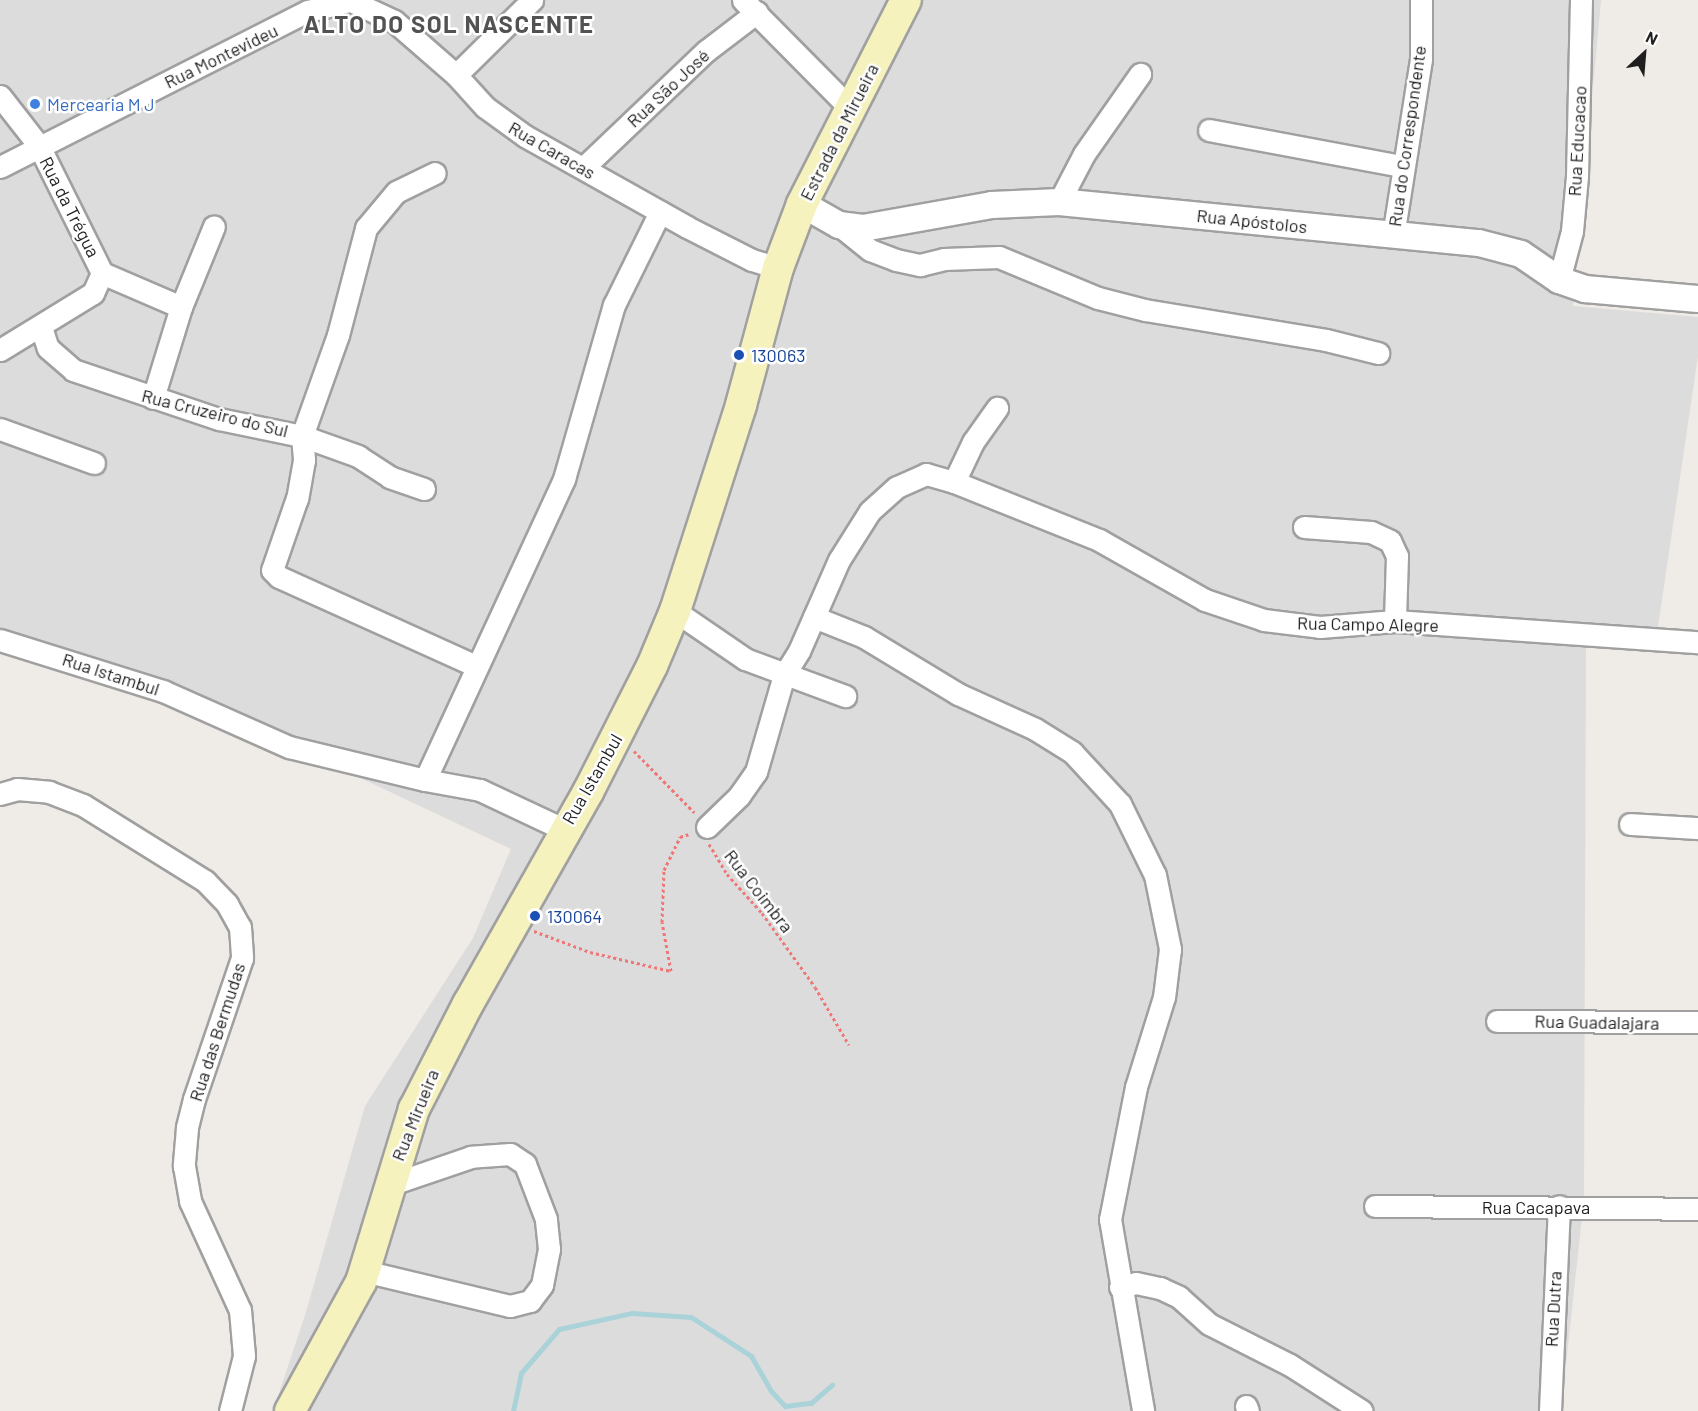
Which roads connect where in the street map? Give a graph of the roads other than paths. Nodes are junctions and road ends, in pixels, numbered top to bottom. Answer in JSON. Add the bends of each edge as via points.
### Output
{"nodes":[{"id":1,"x":349,"y":0,"type":"edge"},
{"id":2,"x":532,"y":0,"type":"edge"},
{"id":3,"x":906,"y":0,"type":"edge"},
{"id":4,"x":1421,"y":0,"type":"edge"},
{"id":5,"x":1581,"y":0,"type":"edge"},
{"id":6,"x":750,"y":6,"type":"edge"},
{"id":7,"x":1140,"y":74,"type":"dead end"},
{"id":8,"x":456,"y":75,"type":"junction"},
{"id":9,"x":0,"y":96,"type":"edge"},
{"id":10,"x":851,"y":109,"type":"junction"},
{"id":11,"x":1209,"y":130,"type":"dead end"},
{"id":12,"x":39,"y":146,"type":"junction"},
{"id":13,"x":1402,"y":166,"type":"junction"},
{"id":14,"x":0,"y":167,"type":"edge"},
{"id":15,"x":583,"y":168,"type":"junction"},
{"id":16,"x":435,"y":173,"type":"dead end"},
{"id":17,"x":1059,"y":202,"type":"junction"},
{"id":18,"x":802,"y":204,"type":"junction"},
{"id":19,"x":660,"y":212,"type":"junction"},
{"id":20,"x":839,"y":225,"type":"junction"},
{"id":21,"x":214,"y":226,"type":"dead end"},
{"id":22,"x":1393,"y":236,"type":"junction"},
{"id":23,"x":778,"y":268,"type":"junction"},
{"id":24,"x":102,"y":273,"type":"junction"},
{"id":25,"x":1558,"y":280,"type":"junction"},
{"id":26,"x":1698,"y":299,"type":"edge"},
{"id":27,"x":181,"y":307,"type":"junction"},
{"id":28,"x":41,"y":327,"type":"junction"},
{"id":29,"x":0,"y":350,"type":"edge"},
{"id":30,"x":1378,"y":353,"type":"dead end"},
{"id":31,"x":153,"y":398,"type":"junction"},
{"id":32,"x":997,"y":408,"type":"dead end"},
{"id":33,"x":0,"y":429,"type":"edge"},
{"id":34,"x":303,"y":436,"type":"junction"},
{"id":35,"x":94,"y":463,"type":"dead end"},
{"id":36,"x":954,"y":482,"type":"junction"},
{"id":37,"x":424,"y":489,"type":"dead end"},
{"id":38,"x":1304,"y":528,"type":"dead end"},
{"id":39,"x":675,"y":611,"type":"junction"},
{"id":40,"x":814,"y":617,"type":"junction"},
{"id":41,"x":1395,"y":621,"type":"junction"},
{"id":42,"x":0,"y":640,"type":"edge"},
{"id":43,"x":1698,"y":642,"type":"edge"},
{"id":44,"x":476,"y":666,"type":"junction"},
{"id":45,"x":784,"y":675,"type":"junction"},
{"id":46,"x":845,"y":696,"type":"dead end"},
{"id":47,"x":425,"y":780,"type":"junction"},
{"id":48,"x":0,"y":794,"type":"edge"},
{"id":49,"x":1630,"y":824,"type":"dead end"},
{"id":50,"x":707,"y":827,"type":"road end"},
{"id":51,"x":1698,"y":828,"type":"edge"},
{"id":52,"x":567,"y":831,"type":"junction"},
{"id":53,"x":1497,"y":1021,"type":"dead end"},
{"id":54,"x":1698,"y":1022,"type":"edge"},
{"id":55,"x":389,"y":1185,"type":"junction"},
{"id":56,"x":1375,"y":1206,"type":"dead end"},
{"id":57,"x":1559,"y":1206,"type":"junction"},
{"id":58,"x":1698,"y":1209,"type":"edge"},
{"id":59,"x":364,"y":1271,"type":"junction"},
{"id":60,"x":1119,"y":1287,"type":"junction"},
{"id":61,"x":230,"y":1411,"type":"edge"},
{"id":62,"x":290,"y":1411,"type":"edge"},
{"id":63,"x":1143,"y":1411,"type":"edge"},
{"id":64,"x":1362,"y":1411,"type":"edge"},
{"id":65,"x":1550,"y":1411,"type":"edge"}],
"edges":[{"from":1,"to":8,"type":"street","name":"Rua Caracas","via":[[394,21]]},
{"from":1,"to":12,"type":"street","name":"Rua Montevideu","via":[[308,11]]},
{"from":2,"to":8,"type":"street"},
{"from":3,"to":10,"type":"main road","name":"Estrada da Mirueira"},
{"from":4,"to":13,"type":"street","name":"Rua do Correspondente","via":[[1421,60]]},
{"from":5,"to":25,"type":"street","name":"Rua Educacao","via":[[1577,176],[1572,231]]},
{"from":6,"to":10,"type":"street"},
{"from":6,"to":15,"type":"street","name":"Rua São José"},
{"from":7,"to":17,"type":"street","via":[[1084,153]]},
{"from":8,"to":15,"type":"street","name":"Rua Caracas","via":[[506,123]]},
{"from":9,"to":12,"type":"street","name":"Rua da Trégua"},
{"from":10,"to":18,"type":"main road","name":"Estrada da Mirueira"},
{"from":11,"to":13,"type":"street"},
{"from":12,"to":14,"type":"street","name":"Rua Montevideu"},
{"from":12,"to":24,"type":"street","name":"Rua da Trégua"},
{"from":13,"to":22,"type":"street","name":"Rua do Correspondente"},
{"from":15,"to":19,"type":"street","name":"Rua Caracas"},
{"from":16,"to":34,"type":"street","via":[[396,192],[366,228],[338,335]]},
{"from":17,"to":20,"type":"street","name":"Rua Apóstolos","via":[[992,206],[863,228]]},
{"from":17,"to":22,"type":"street","name":"Rua Apóstolos"},
{"from":18,"to":20,"type":"street","name":"Rua Apóstolos"},
{"from":18,"to":23,"type":"main road","name":"Estrada da Mirueira"},
{"from":19,"to":23,"type":"street","name":"Rua Caracas","via":[[752,260]]},
{"from":19,"to":44,"type":"street","via":[[615,306],[564,479]]},
{"from":20,"to":30,"type":"street","via":[[870,250],[896,260],[920,265],[978,256],[999,257],[1098,298],[1145,310],[1326,340]]},
{"from":21,"to":27,"type":"street"},
{"from":22,"to":25,"type":"street","name":"Rua Apóstolos","via":[[1479,243],[1521,254]]},
{"from":23,"to":39,"type":"main road","name":"Rua Istambul","via":[[741,405]]},
{"from":24,"to":27,"type":"street"},
{"from":24,"to":28,"type":"street","name":"Rua da Trégua","via":[[93,293]]},
{"from":25,"to":26,"type":"street","name":"Rua Apóstolos","via":[[1608,294]]},
{"from":27,"to":31,"type":"street"},
{"from":28,"to":29,"type":"street","name":"Rua da Trégua"},
{"from":28,"to":31,"type":"street","name":"Rua Cruzeiro do Sul","via":[[48,348],[73,370]]},
{"from":31,"to":34,"type":"street","name":"Rua Cruzeiro do Sul","via":[[219,419]]},
{"from":32,"to":36,"type":"street","via":[[973,442]]},
{"from":33,"to":35,"type":"street"},
{"from":34,"to":37,"type":"street","via":[[358,456],[390,477]]},
{"from":34,"to":44,"type":"street","name":"Rua Cruzeiro do Sul","via":[[304,460],[297,498],[272,570],[279,577]]},
{"from":36,"to":40,"type":"street","name":"Rua Campo Alegre","via":[[926,474],[897,487],[870,511],[839,560]]},
{"from":36,"to":41,"type":"street","name":"Rua Campo Alegre","via":[[1099,540],[1205,600],[1264,620],[1320,627]]},
{"from":38,"to":41,"type":"street","via":[[1371,532],[1390,541],[1397,556]]},
{"from":39,"to":45,"type":"street","via":[[745,659]]},
{"from":39,"to":52,"type":"main road","name":"Rua Istambul","via":[[618,734]]},
{"from":40,"to":45,"type":"street"},
{"from":40,"to":60,"type":"street","via":[[864,637],[958,694],[1035,729],[1072,752],[1120,804],[1138,836],[1155,875],[1170,949],[1164,997],[1136,1088],[1110,1219]]},
{"from":41,"to":43,"type":"street","name":"Rua Campo Alegre"},
{"from":42,"to":47,"type":"street","name":"Rua Istambul","via":[[163,691],[289,747]]},
{"from":44,"to":47,"type":"street"},
{"from":45,"to":46,"type":"street"},
{"from":45,"to":50,"type":"street","via":[[756,772],[739,796]]},
{"from":47,"to":52,"type":"street","name":"Rua Istambul","via":[[480,790]]},
{"from":48,"to":61,"type":"street","name":"Rua das Bermudas","via":[[17,789],[49,792],[83,805],[206,881],[227,904],[240,927],[242,958],[194,1099],[184,1166],[190,1201],[240,1310],[244,1356]]},
{"from":49,"to":51,"type":"street"},
{"from":52,"to":55,"type":"main road","name":"Rua Mirueira","via":[[414,1109]]},
{"from":53,"to":54,"type":"street","name":"Rua Guadalajara"},
{"from":55,"to":59,"type":"main road","name":"Rua Mirueira"},
{"from":55,"to":59,"type":"street","via":[[471,1156],[510,1154],[525,1164],[546,1219],[549,1249],[542,1285],[530,1301],[510,1306]]},
{"from":56,"to":57,"type":"street","name":"Rua Cacapava"},
{"from":57,"to":58,"type":"street","name":"Rua Cacapava"},
{"from":57,"to":65,"type":"street","name":"Rua Dutra"},
{"from":59,"to":62,"type":"main road","name":"Rua Mirueira","via":[[335,1334]]},
{"from":60,"to":63,"type":"street"},
{"from":60,"to":64,"type":"street","via":[[1136,1283],[1179,1297],[1209,1324],[1290,1365]]}]}
